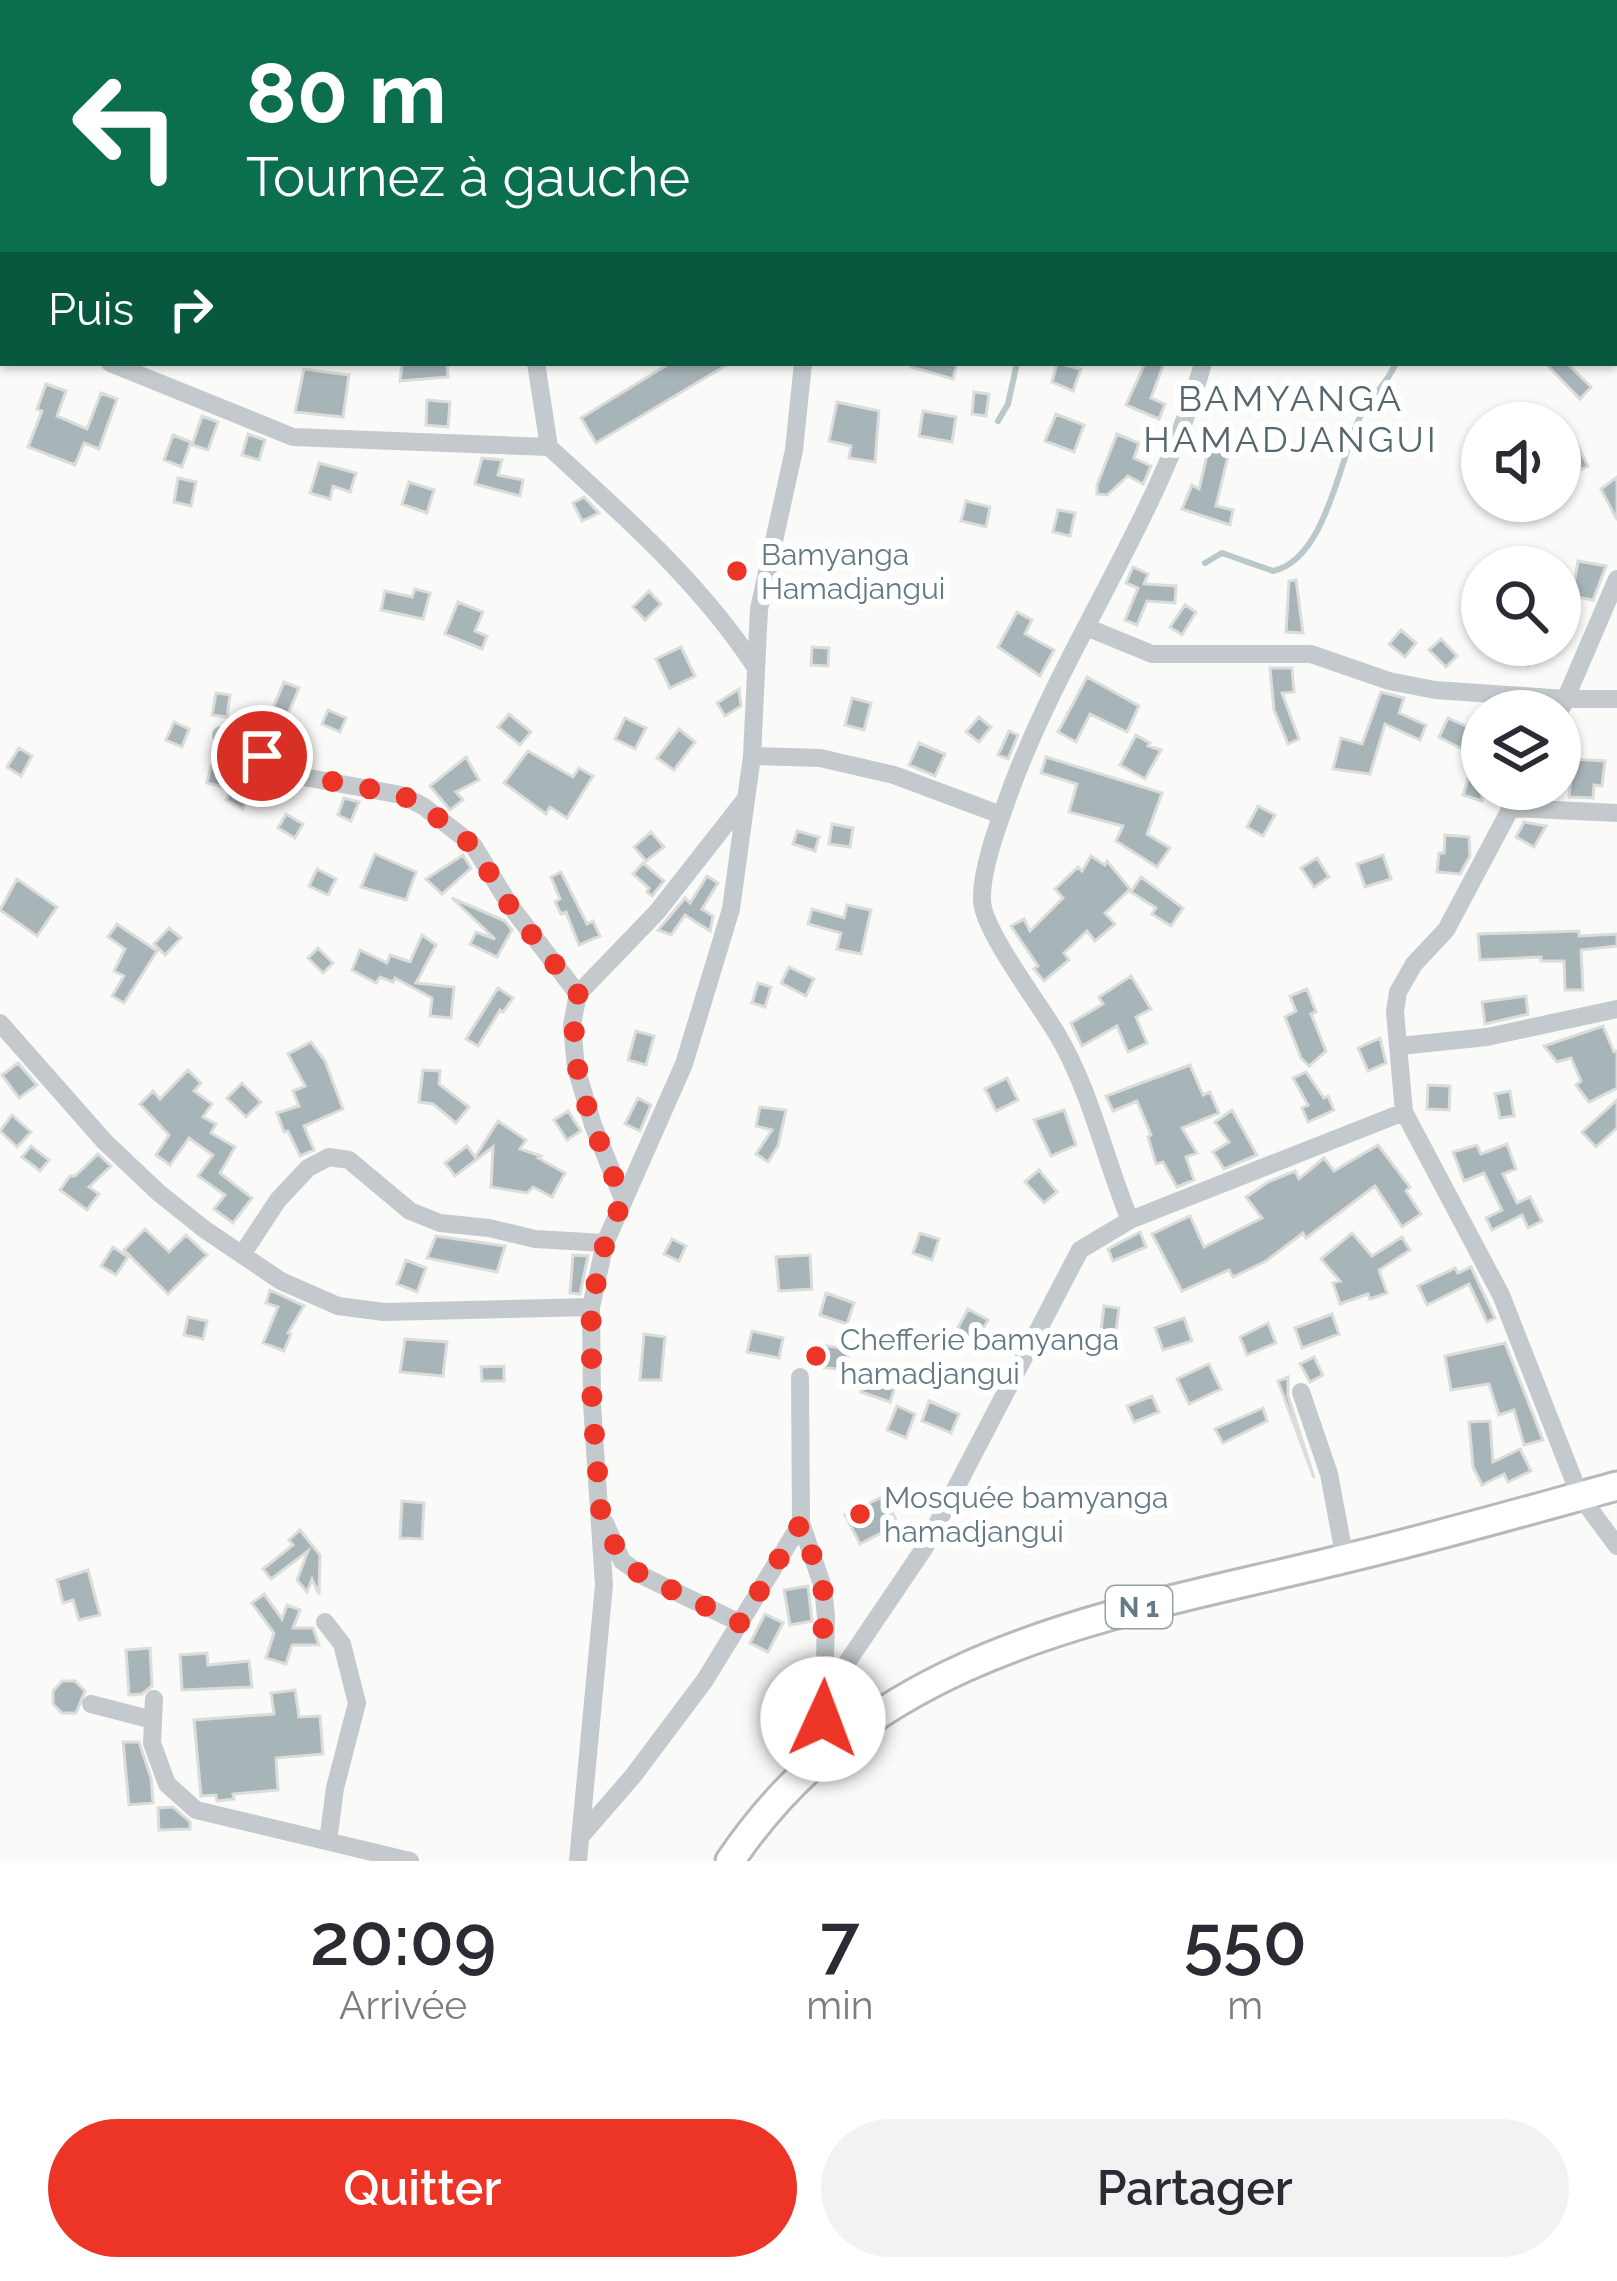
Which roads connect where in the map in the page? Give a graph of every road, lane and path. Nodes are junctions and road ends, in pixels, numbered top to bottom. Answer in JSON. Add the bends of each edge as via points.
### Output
{"nodes":[{"id":1,"x":117,"y":366,"type":"edge"},
{"id":2,"x":536,"y":366,"type":"edge"},
{"id":3,"x":803,"y":366,"type":"edge"},
{"id":4,"x":1202,"y":366,"type":"edge"},
{"id":5,"x":549,"y":448,"type":"junction"},
{"id":6,"x":1617,"y":579,"type":"edge"},
{"id":7,"x":1086,"y":627,"type":"junction"},
{"id":8,"x":757,"y":668,"type":"junction"},
{"id":9,"x":1569,"y":690,"type":"edge"},
{"id":10,"x":1461,"y":692,"type":"edge"},
{"id":11,"x":1617,"y":699,"type":"edge"},
{"id":12,"x":1581,"y":703,"type":"edge"},
{"id":13,"x":220,"y":735,"type":"dead end"},
{"id":14,"x":752,"y":756,"type":"junction"},
{"id":15,"x":748,"y":796,"type":"junction"},
{"id":16,"x":1510,"y":810,"type":"edge"},
{"id":17,"x":1553,"y":810,"type":"edge"},
{"id":18,"x":1617,"y":813,"type":"edge"},
{"id":19,"x":1001,"y":815,"type":"junction"},
{"id":20,"x":578,"y":994,"type":"junction"},
{"id":21,"x":1617,"y":1009,"type":"edge"},
{"id":22,"x":0,"y":1023,"type":"edge"},
{"id":23,"x":1400,"y":1046,"type":"junction"},
{"id":24,"x":1404,"y":1112,"type":"junction"},
{"id":25,"x":623,"y":1199,"type":"junction"},
{"id":26,"x":1130,"y":1220,"type":"junction"},
{"id":27,"x":605,"y":1244,"type":"junction"},
{"id":28,"x":243,"y":1253,"type":"junction"},
{"id":29,"x":591,"y":1306,"type":"junction"},
{"id":30,"x":800,"y":1377,"type":"dead end"},
{"id":31,"x":1301,"y":1392,"type":"dead end"},
{"id":32,"x":1617,"y":1486,"type":"edge"},
{"id":33,"x":1580,"y":1496,"type":"junction"},
{"id":34,"x":601,"y":1514,"type":"junction"},
{"id":35,"x":801,"y":1523,"type":"junction"},
{"id":36,"x":1617,"y":1546,"type":"edge"},
{"id":37,"x":1345,"y":1559,"type":"junction"},
{"id":38,"x":325,"y":1622,"type":"dead end"},
{"id":39,"x":740,"y":1623,"type":"junction"},
{"id":40,"x":154,"y":1699,"type":"dead end"},
{"id":41,"x":91,"y":1705,"type":"dead end"},
{"id":42,"x":823,"y":1719,"type":"junction"},
{"id":43,"x":153,"y":1720,"type":"junction"},
{"id":44,"x":802,"y":1773,"type":"junction"},
{"id":45,"x":578,"y":1839,"type":"junction"},
{"id":46,"x":328,"y":1841,"type":"junction"},
{"id":47,"x":410,"y":1861,"type":"edge"},
{"id":48,"x":578,"y":1861,"type":"edge"},
{"id":49,"x":730,"y":1861,"type":"edge"}],
"edges":[{"from":1,"to":5,"type":"street","via":[[293,437]]},
{"from":2,"to":5,"type":"street"},
{"from":3,"to":8,"type":"street","via":[[794,450],[759,609]]},
{"from":4,"to":7,"type":"street"},
{"from":5,"to":8,"type":"street","via":[[674,563]]},
{"from":6,"to":9,"type":"street"},
{"from":7,"to":10,"type":"street","via":[[1152,654],[1311,654],[1412,686]]},
{"from":7,"to":19,"type":"street"},
{"from":8,"to":14,"type":"street"},
{"from":11,"to":12,"type":"street"},
{"from":13,"to":20,"type":"street","via":[[304,776],[423,806],[472,845]]},
{"from":14,"to":15,"type":"street"},
{"from":14,"to":19,"type":"street","via":[[820,758],[894,775]]},
{"from":15,"to":20,"type":"street","via":[[657,912]]},
{"from":15,"to":25,"type":"street","via":[[731,909],[684,1064]]},
{"from":16,"to":23,"type":"street","via":[[1446,930],[1398,992]]},
{"from":17,"to":18,"type":"street"},
{"from":19,"to":26,"type":"street","via":[[985,913],[1061,1040]]},
{"from":20,"to":25,"type":"street","via":[[576,1068]]},
{"from":21,"to":23,"type":"street"},
{"from":22,"to":28,"type":"street","via":[[105,1142]]},
{"from":23,"to":24,"type":"street"},
{"from":24,"to":26,"type":"street"},
{"from":24,"to":33,"type":"street","via":[[1502,1294]]},
{"from":25,"to":27,"type":"street"},
{"from":26,"to":42,"type":"street","via":[[1080,1250],[1064,1274],[972,1461],[848,1661]]},
{"from":27,"to":28,"type":"street","via":[[440,1223],[410,1211],[349,1160],[329,1156],[278,1200]]},
{"from":27,"to":29,"type":"street"},
{"from":28,"to":29,"type":"street","via":[[338,1306],[457,1313]]},
{"from":29,"to":34,"type":"street"},
{"from":30,"to":35,"type":"street"},
{"from":31,"to":37,"type":"street"},
{"from":32,"to":33,"type":"highway","number":"N 1"},
{"from":33,"to":36,"type":"street"},
{"from":33,"to":37,"type":"highway","number":"N 1"},
{"from":34,"to":39,"type":"street","via":[[622,1561]]},
{"from":34,"to":45,"type":"street","via":[[604,1585]]},
{"from":35,"to":39,"type":"street"},
{"from":35,"to":42,"type":"street","via":[[823,1587]]},
{"from":37,"to":44,"type":"highway","number":"N 1","via":[[1099,1616],[1011,1646],[941,1676]]},
{"from":38,"to":46,"type":"street","via":[[342,1645],[357,1703]]},
{"from":39,"to":45,"type":"street","via":[[705,1680]]},
{"from":40,"to":43,"type":"street"},
{"from":41,"to":43,"type":"street"},
{"from":42,"to":44,"type":"street"},
{"from":43,"to":46,"type":"street","via":[[167,1784],[196,1810]]},
{"from":44,"to":49,"type":"highway","number":"N 1"},
{"from":45,"to":48,"type":"street"},
{"from":46,"to":47,"type":"street"}]}
